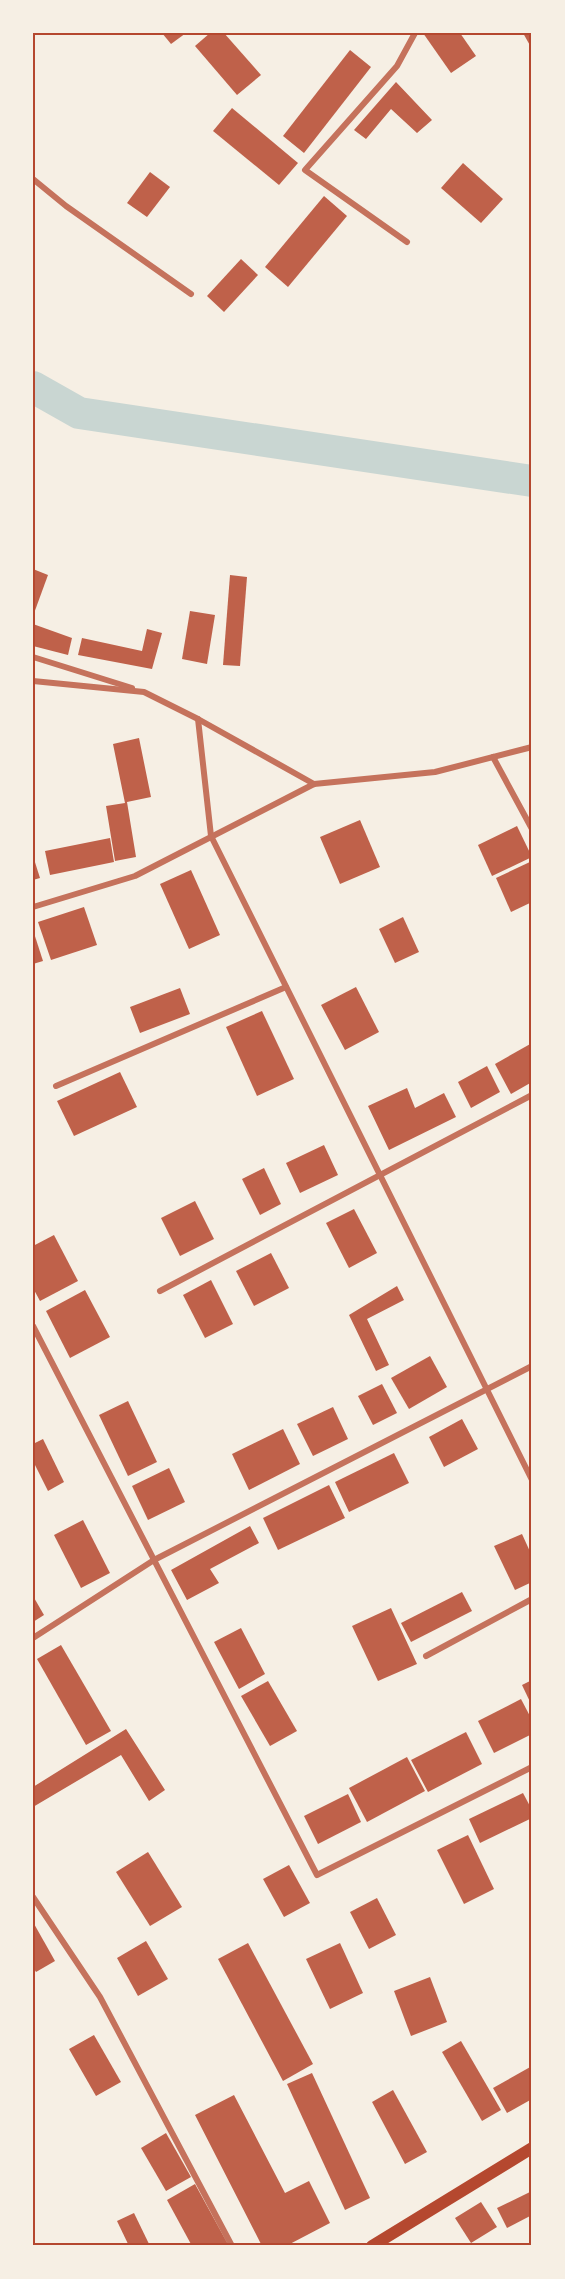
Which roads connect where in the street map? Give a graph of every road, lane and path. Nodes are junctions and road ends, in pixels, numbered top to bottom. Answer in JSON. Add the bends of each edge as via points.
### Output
{"nodes":[{"id":1,"x":416,"y":33,"type":"edge"},
{"id":2,"x":33,"y":179,"type":"edge"},
{"id":3,"x":407,"y":242,"type":"dead end"},
{"id":4,"x":190,"y":294,"type":"dead end"},
{"id":5,"x":33,"y":657,"type":"edge"},
{"id":6,"x":33,"y":681,"type":"edge"},
{"id":7,"x":144,"y":692,"type":"junction"},
{"id":8,"x":198,"y":719,"type":"junction"},
{"id":9,"x":532,"y":747,"type":"edge"},
{"id":10,"x":493,"y":757,"type":"junction"},
{"id":11,"x":314,"y":784,"type":"junction"},
{"id":12,"x":532,"y":829,"type":"edge"},
{"id":13,"x":211,"y":836,"type":"junction"},
{"id":14,"x":33,"y":907,"type":"edge"},
{"id":15,"x":286,"y":987,"type":"junction"},
{"id":16,"x":56,"y":1086,"type":"dead end"},
{"id":17,"x":532,"y":1095,"type":"edge"},
{"id":18,"x":380,"y":1176,"type":"junction"},
{"id":19,"x":160,"y":1291,"type":"dead end"},
{"id":20,"x":33,"y":1326,"type":"edge"},
{"id":21,"x":532,"y":1366,"type":"edge"},
{"id":22,"x":486,"y":1388,"type":"junction"},
{"id":23,"x":532,"y":1480,"type":"edge"},
{"id":24,"x":154,"y":1560,"type":"junction"},
{"id":25,"x":532,"y":1599,"type":"edge"},
{"id":26,"x":33,"y":1638,"type":"edge"},
{"id":27,"x":426,"y":1656,"type":"dead end"},
{"id":28,"x":532,"y":1767,"type":"edge"},
{"id":29,"x":33,"y":1897,"type":"edge"},
{"id":30,"x":532,"y":2148,"type":"edge"},
{"id":31,"x":232,"y":2246,"type":"edge"},
{"id":32,"x":372,"y":2246,"type":"edge"}],
"edges":[{"from":1,"to":3,"type":"street","via":[[397,66],[305,170]]},
{"from":2,"to":4,"type":"street"},
{"from":5,"to":7,"type":"street"},
{"from":6,"to":7,"type":"street"},
{"from":7,"to":8,"type":"street"},
{"from":8,"to":11,"type":"street"},
{"from":8,"to":13,"type":"street"},
{"from":9,"to":10,"type":"street"},
{"from":10,"to":11,"type":"street","via":[[435,772]]},
{"from":10,"to":12,"type":"street"},
{"from":11,"to":13,"type":"street"},
{"from":13,"to":14,"type":"street","via":[[135,876]]},
{"from":13,"to":15,"type":"street"},
{"from":15,"to":16,"type":"street"},
{"from":15,"to":18,"type":"street"},
{"from":17,"to":18,"type":"street"},
{"from":18,"to":19,"type":"street"},
{"from":18,"to":22,"type":"street"},
{"from":20,"to":24,"type":"street"},
{"from":21,"to":22,"type":"street"},
{"from":22,"to":23,"type":"street"},
{"from":22,"to":24,"type":"street"},
{"from":24,"to":26,"type":"street"},
{"from":24,"to":28,"type":"street","via":[[317,1875]]},
{"from":25,"to":27,"type":"street"},
{"from":29,"to":31,"type":"street","via":[[100,1997]]},
{"from":30,"to":32,"type":"main road"}]}
